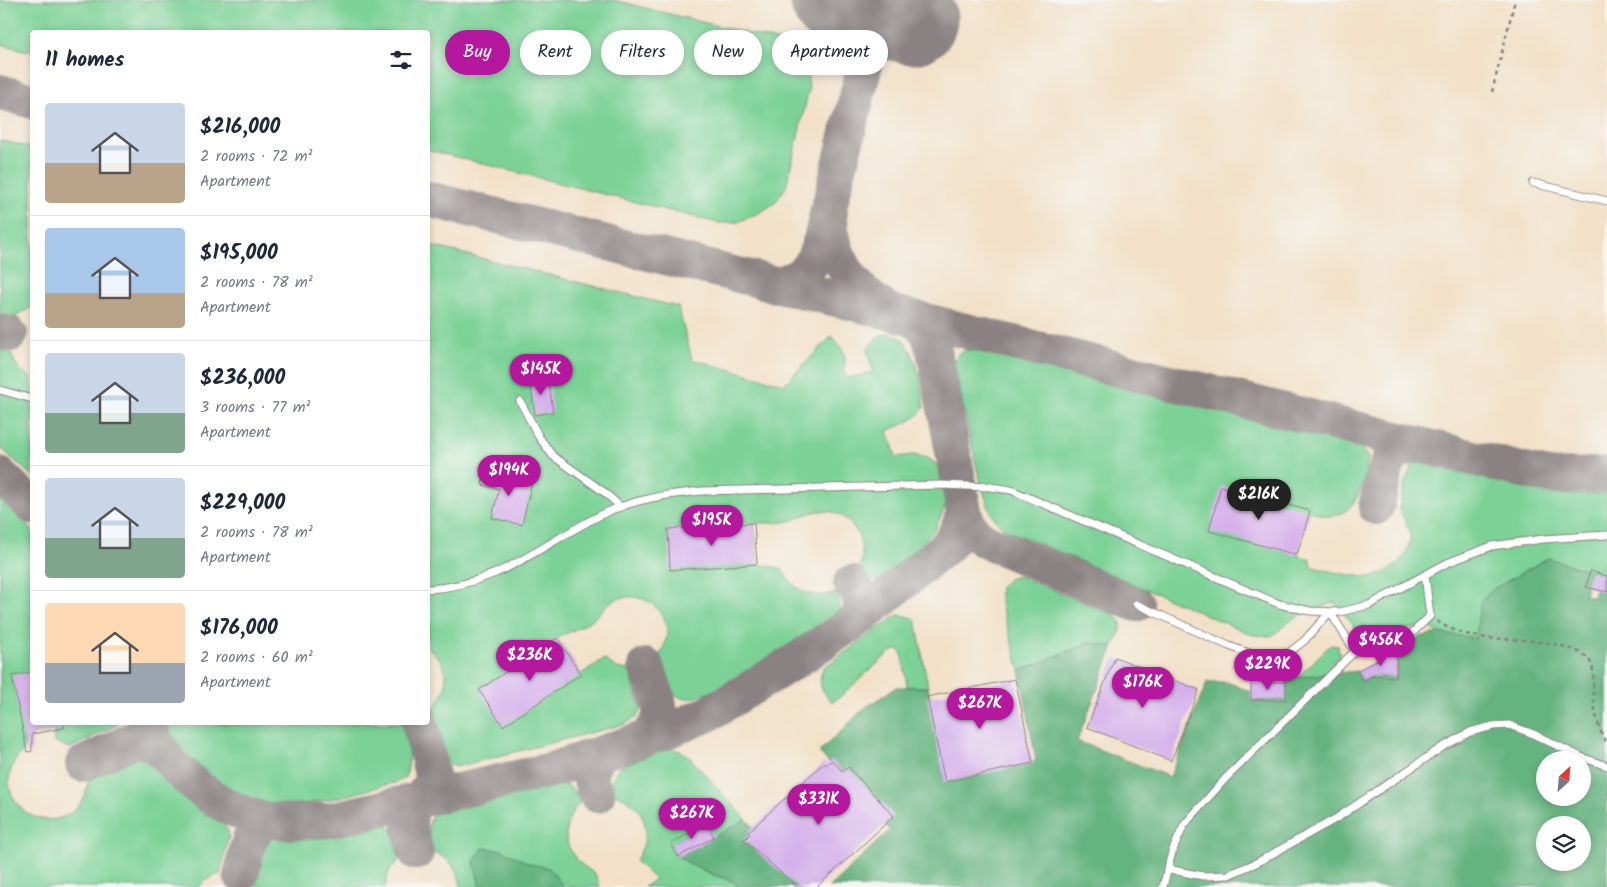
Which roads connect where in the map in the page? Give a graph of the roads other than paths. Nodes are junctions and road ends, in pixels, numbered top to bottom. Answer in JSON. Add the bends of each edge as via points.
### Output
{"nodes":[{"id":1,"x":1533,"y":183,"type":"dead end"},
{"id":2,"x":1607,"y":201,"type":"edge"},
{"id":3,"x":0,"y":390,"type":"edge"},
{"id":4,"x":30,"y":398,"type":"edge"},
{"id":5,"x":520,"y":401,"type":"dead end"},
{"id":6,"x":621,"y":507,"type":"junction"},
{"id":7,"x":1607,"y":535,"type":"edge"},
{"id":8,"x":1426,"y":575,"type":"junction"},
{"id":9,"x":430,"y":589,"type":"edge"},
{"id":10,"x":1136,"y":604,"type":"dead end"},
{"id":11,"x":1330,"y":612,"type":"junction"},
{"id":12,"x":1356,"y":651,"type":"junction"},
{"id":13,"x":1607,"y":766,"type":"edge"},
{"id":14,"x":1167,"y":869,"type":"junction"},
{"id":15,"x":1163,"y":887,"type":"edge"}],
"edges":[{"from":1,"to":2,"type":"lane"},
{"from":3,"to":4,"type":"lane"},
{"from":5,"to":6,"type":"lane","via":[[553,456]]},
{"from":6,"to":9,"type":"lane","via":[[500,572],[472,582]]},
{"from":6,"to":11,"type":"lane","via":[[668,494],[702,491],[941,485],[991,487],[1011,490],[1279,604]]},
{"from":7,"to":8,"type":"lane","via":[[1492,546],[1447,563]]},
{"from":8,"to":11,"type":"lane","via":[[1370,605]]},
{"from":8,"to":12,"type":"lane","via":[[1430,616],[1407,638],[1380,642]]},
{"from":10,"to":11,"type":"lane","via":[[1260,657],[1287,654],[1304,641]]},
{"from":11,"to":12,"type":"lane"},
{"from":12,"to":14,"type":"lane","via":[[1225,779],[1184,825]]},
{"from":13,"to":14,"type":"lane","via":[[1531,732],[1509,725],[1493,726],[1470,732],[1441,748],[1337,818],[1256,863],[1228,875],[1203,876]]},
{"from":14,"to":15,"type":"lane"}]}
